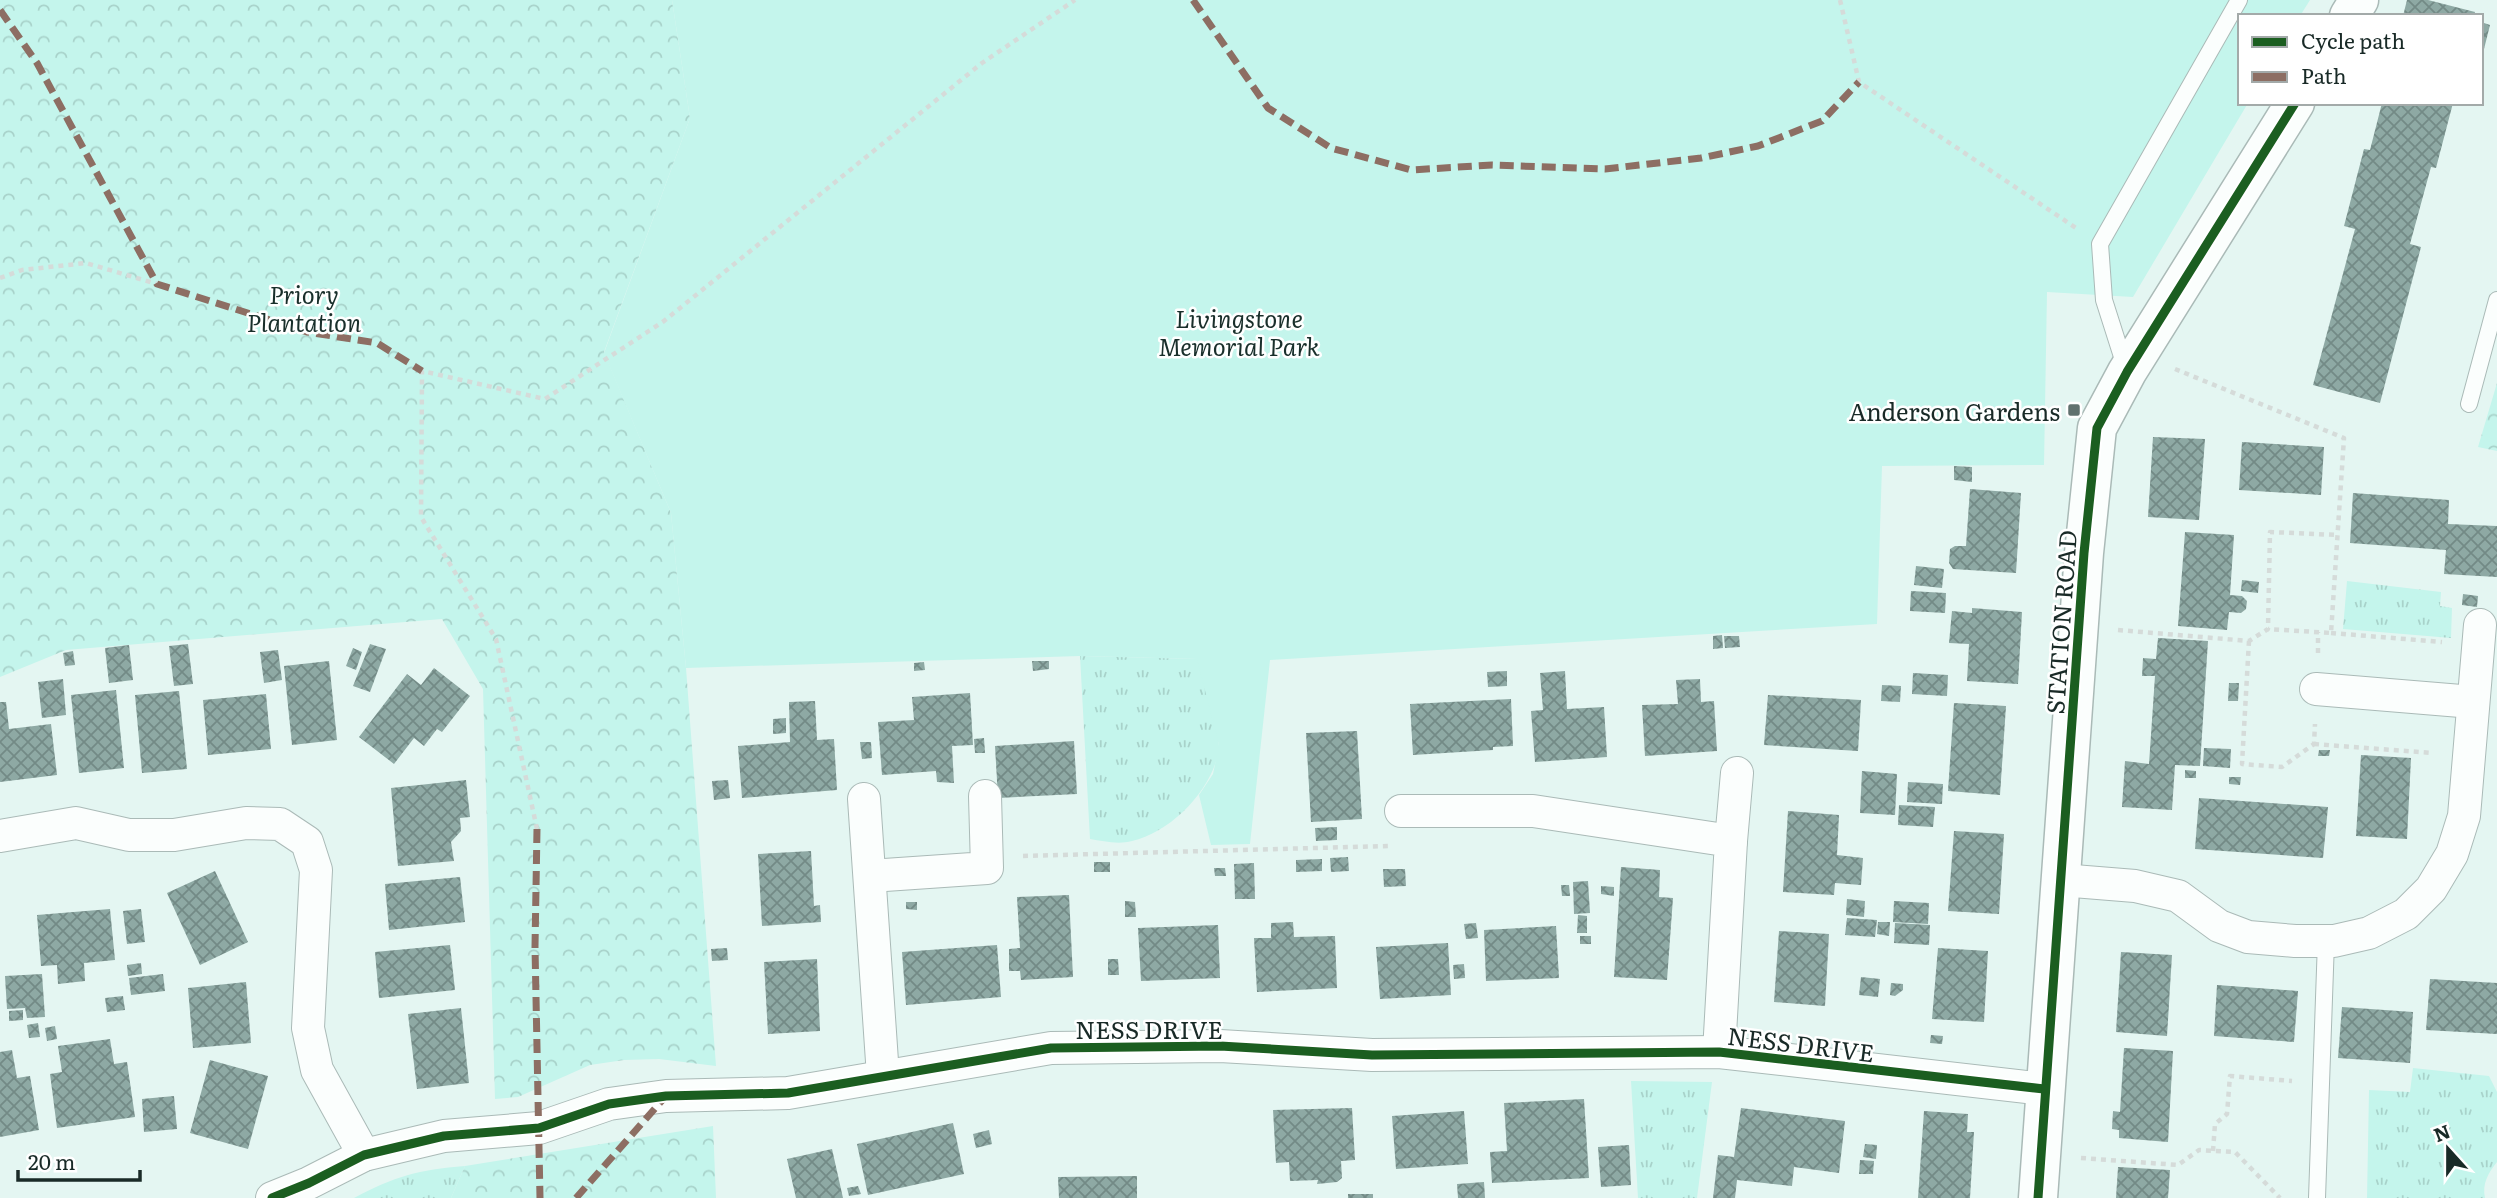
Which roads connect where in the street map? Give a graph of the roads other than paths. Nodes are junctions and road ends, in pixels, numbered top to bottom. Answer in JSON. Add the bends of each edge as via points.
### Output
{"nodes":[{"id":1,"x":2239,"y":0,"type":"edge"},
{"id":2,"x":2294,"y":105,"type":"edge"},
{"id":3,"x":2497,"y":300,"type":"edge"},
{"id":4,"x":2127,"y":372,"type":"junction"},
{"id":5,"x":2469,"y":404,"type":"dead end"},
{"id":6,"x":2479,"y":635,"type":"road end"},
{"id":7,"x":2316,"y":689,"type":"road end"},
{"id":8,"x":2473,"y":702,"type":"junction"},
{"id":9,"x":1737,"y":773,"type":"dead end"},
{"id":10,"x":985,"y":796,"type":"dead end"},
{"id":11,"x":864,"y":799,"type":"dead end"},
{"id":12,"x":1401,"y":811,"type":"road end"},
{"id":13,"x":0,"y":836,"type":"edge"},
{"id":14,"x":1731,"y":841,"type":"junction"},
{"id":15,"x":870,"y":876,"type":"junction"},
{"id":16,"x":2061,"y":880,"type":"junction"},
{"id":17,"x":2326,"y":941,"type":"junction"},
{"id":18,"x":1719,"y":1052,"type":"junction"},
{"id":19,"x":883,"y":1076,"type":"junction"},
{"id":20,"x":2044,"y":1089,"type":"junction"},
{"id":21,"x":364,"y":1155,"type":"junction"},
{"id":22,"x":272,"y":1198,"type":"edge"},
{"id":23,"x":2038,"y":1198,"type":"edge"},
{"id":24,"x":2317,"y":1198,"type":"edge"}],
"edges":[{"from":1,"to":4,"type":"lane","via":[[2100,244],[2104,300]]},
{"from":2,"to":4,"type":"street","name":"STATION ROAD"},
{"from":3,"to":5,"type":"lane"},
{"from":4,"to":16,"type":"street","name":"STATION ROAD","via":[[2096,429]]},
{"from":6,"to":8,"type":"street"},
{"from":7,"to":8,"type":"street"},
{"from":8,"to":17,"type":"street","via":[[2464,816],[2452,854],[2431,889],[2406,914],[2370,933]]},
{"from":9,"to":14,"type":"street"},
{"from":10,"to":15,"type":"street","via":[[987,868]]},
{"from":11,"to":15,"type":"street"},
{"from":12,"to":14,"type":"street","via":[[1534,811]]},
{"from":13,"to":21,"type":"street","via":[[76,823],[129,835],[174,835],[246,823],[280,824],[307,842],[316,870],[308,1028],[317,1070]]},
{"from":14,"to":18,"type":"street"},
{"from":15,"to":19,"type":"street"},
{"from":16,"to":17,"type":"street","via":[[2135,886],[2178,896],[2219,926],[2248,937]]},
{"from":16,"to":20,"type":"street","name":"STATION ROAD"},
{"from":17,"to":24,"type":"lane"},
{"from":18,"to":19,"type":"street","name":"NESS DRIVE","via":[[1372,1055],[1220,1046],[1051,1048]]},
{"from":18,"to":20,"type":"street","name":"NESS DRIVE"},
{"from":19,"to":21,"type":"street","name":"NESS DRIVE","via":[[788,1093],[666,1096],[609,1104],[539,1128],[444,1136]]},
{"from":20,"to":23,"type":"street","name":"STATION ROAD"},
{"from":21,"to":22,"type":"street","name":"NESS DRIVE"}]}
